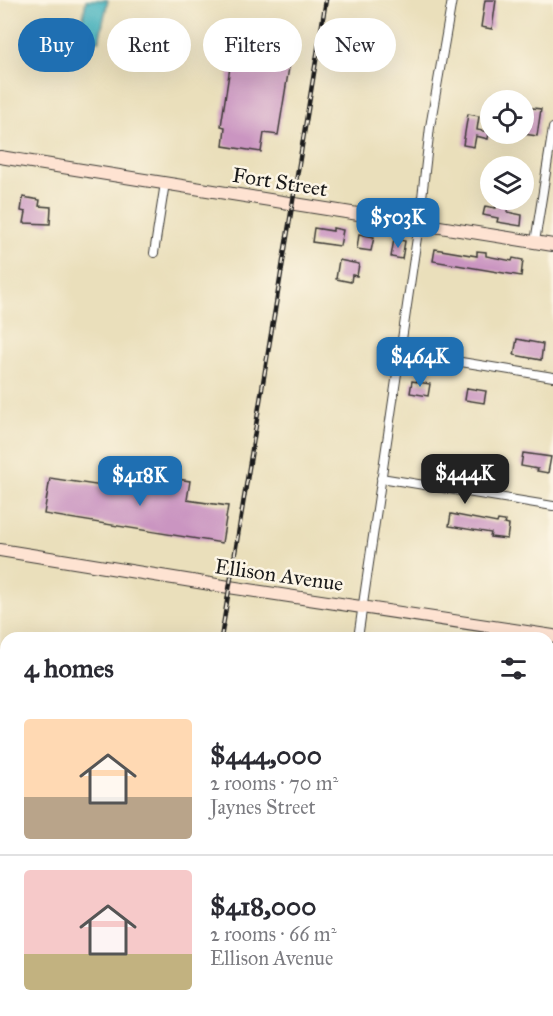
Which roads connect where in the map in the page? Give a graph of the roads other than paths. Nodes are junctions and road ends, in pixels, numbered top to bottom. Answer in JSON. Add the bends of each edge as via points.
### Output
{"nodes":[{"id":1,"x":452,"y":0,"type":"edge"},
{"id":2,"x":553,"y":128,"type":"edge"},
{"id":3,"x":0,"y":157,"type":"edge"},
{"id":4,"x":165,"y":183,"type":"junction"},
{"id":5,"x":419,"y":224,"type":"junction"},
{"id":6,"x":535,"y":242,"type":"junction"},
{"id":7,"x":553,"y":245,"type":"edge"},
{"id":8,"x":153,"y":253,"type":"dead end"},
{"id":9,"x":400,"y":352,"type":"junction"},
{"id":10,"x":553,"y":377,"type":"edge"},
{"id":11,"x":381,"y":478,"type":"junction"},
{"id":12,"x":553,"y":506,"type":"edge"},
{"id":13,"x":0,"y":550,"type":"edge"},
{"id":14,"x":361,"y":606,"type":"junction"},
{"id":15,"x":359,"y":632,"type":"edge"},
{"id":16,"x":527,"y":632,"type":"edge"}],
"edges":[{"from":1,"to":5,"type":"street","via":[[430,127]]},
{"from":2,"to":6,"type":"street"},
{"from":3,"to":4,"type":"street","name":"Fort Street"},
{"from":4,"to":5,"type":"street","name":"Fort Street"},
{"from":4,"to":8,"type":"street"},
{"from":5,"to":6,"type":"street","name":"Fort Street"},
{"from":5,"to":9,"type":"street"},
{"from":6,"to":7,"type":"street","name":"Fort Street"},
{"from":9,"to":10,"type":"street"},
{"from":9,"to":11,"type":"street"},
{"from":11,"to":12,"type":"street"},
{"from":11,"to":14,"type":"street"},
{"from":13,"to":14,"type":"street","name":"Ellison Avenue"},
{"from":14,"to":15,"type":"street"},
{"from":14,"to":16,"type":"street","name":"Ellison Avenue"}]}
